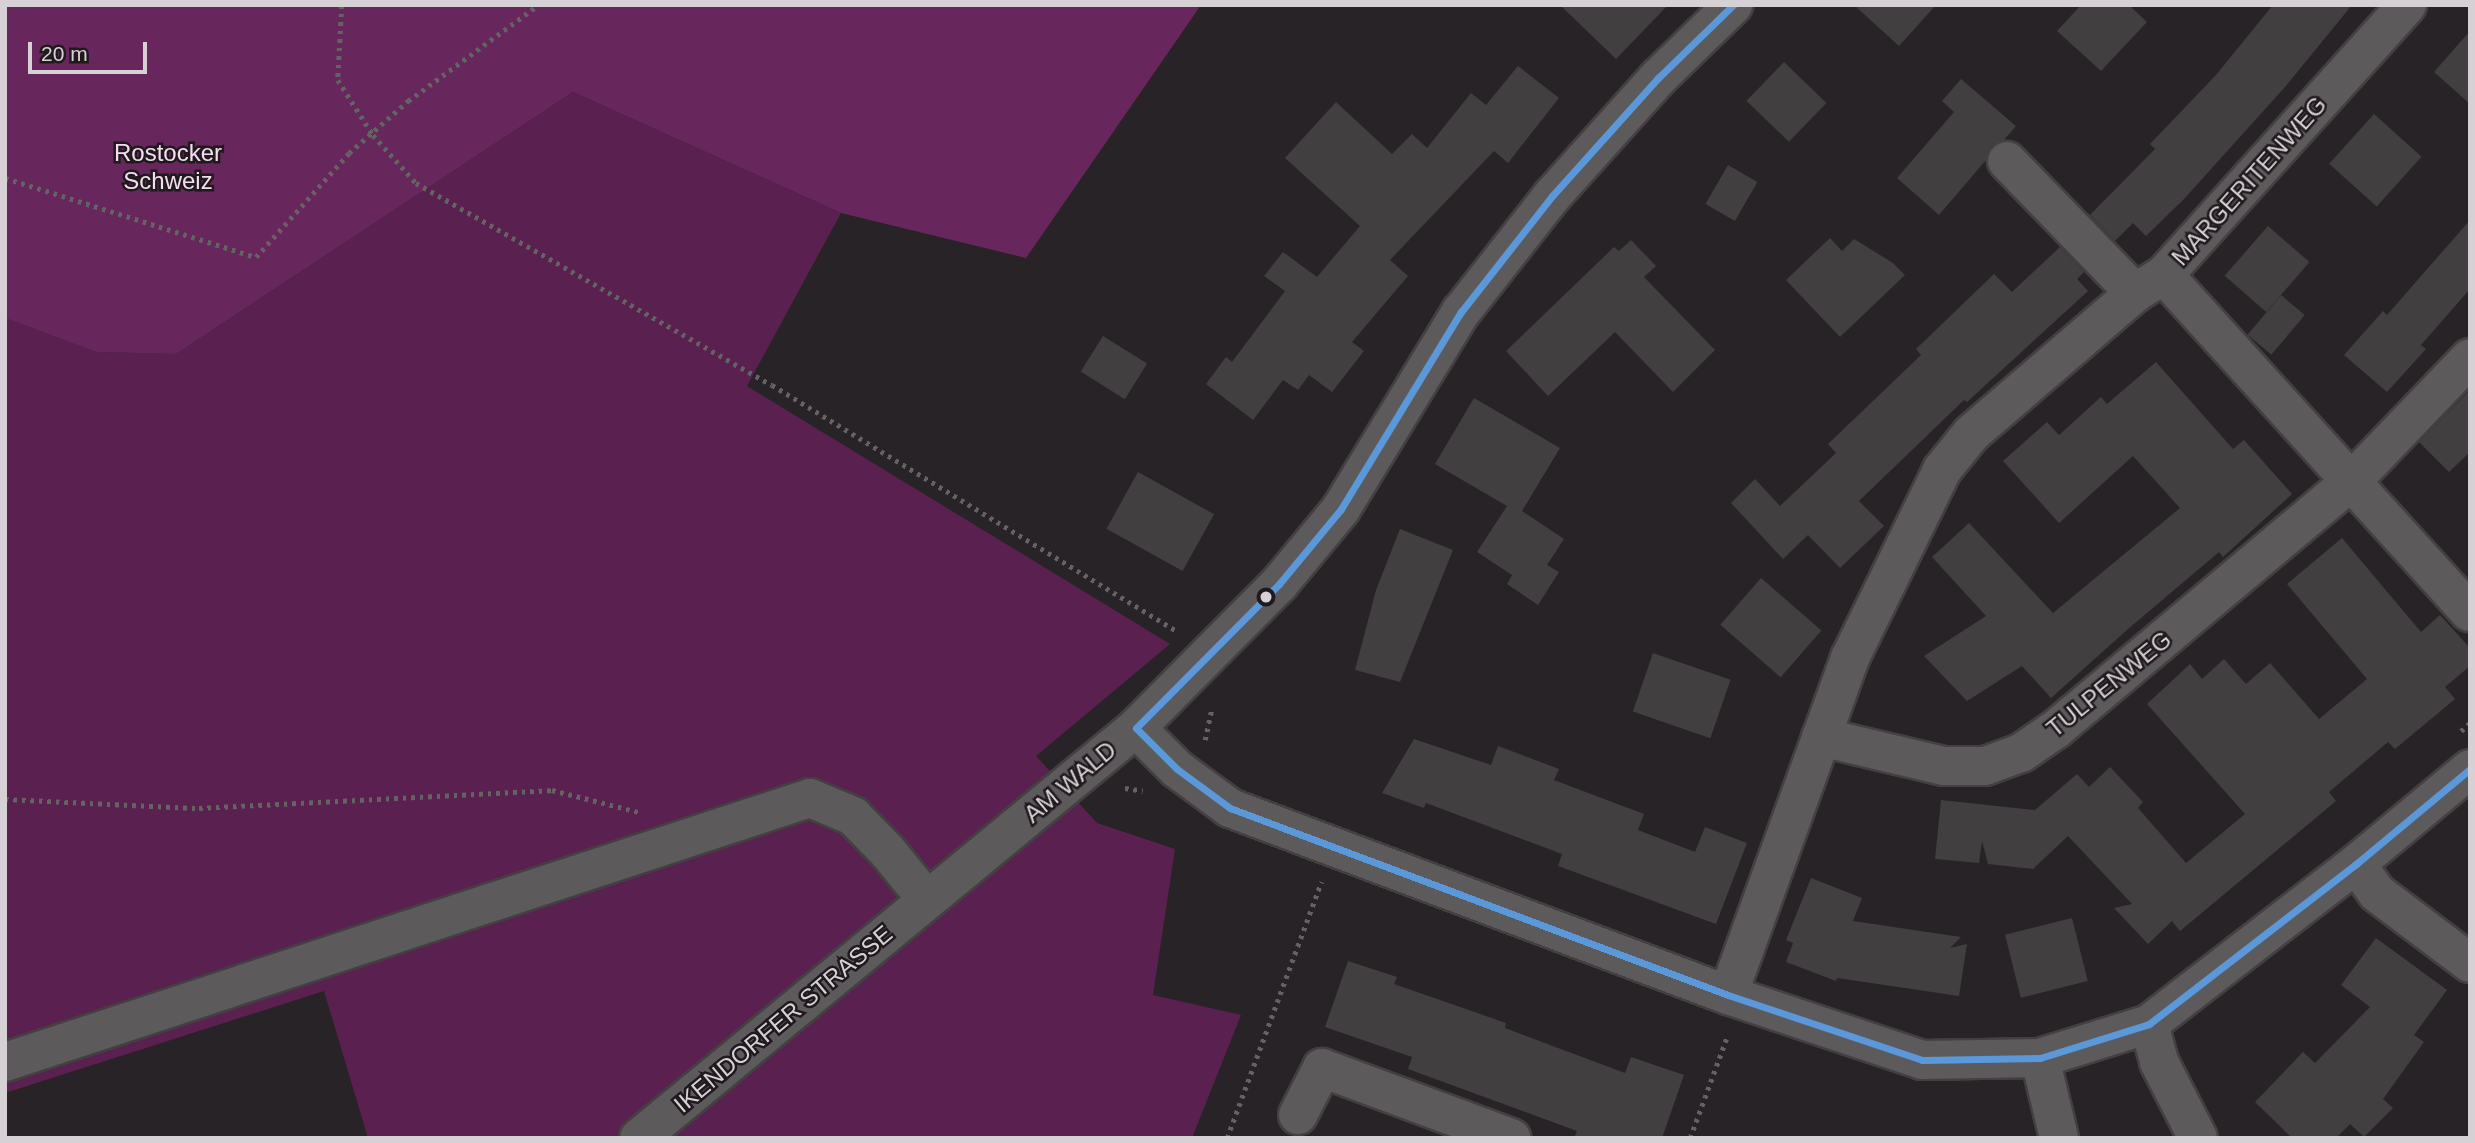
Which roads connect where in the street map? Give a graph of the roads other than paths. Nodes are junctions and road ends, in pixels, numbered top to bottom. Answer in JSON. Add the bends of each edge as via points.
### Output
{"nodes":[{"id":1,"x":1732,"y":5,"type":"edge"},
{"id":2,"x":2407,"y":5,"type":"edge"},
{"id":3,"x":2007,"y":161,"type":"dead end"},
{"id":4,"x":2150,"y":284,"type":"junction"},
{"id":5,"x":2470,"y":358,"type":"edge"},
{"id":6,"x":2352,"y":481,"type":"junction"},
{"id":7,"x":2470,"y":612,"type":"edge"},
{"id":8,"x":1136,"y":728,"type":"junction"},
{"id":9,"x":1822,"y":737,"type":"junction"},
{"id":10,"x":2470,"y":769,"type":"edge"},
{"id":11,"x":2356,"y":864,"type":"junction"},
{"id":12,"x":927,"y":900,"type":"junction"},
{"id":13,"x":2470,"y":963,"type":"edge"},
{"id":14,"x":1728,"y":995,"type":"junction"},
{"id":15,"x":2149,"y":1024,"type":"junction"},
{"id":16,"x":2040,"y":1058,"type":"junction"},
{"id":17,"x":5,"y":1062,"type":"edge"},
{"id":18,"x":1298,"y":1115,"type":"dead end"},
{"id":19,"x":2184,"y":1134,"type":"edge"},
{"id":20,"x":639,"y":1138,"type":"edge"},
{"id":21,"x":1511,"y":1138,"type":"edge"},
{"id":22,"x":2059,"y":1138,"type":"edge"}],
"edges":[{"from":1,"to":8,"type":"street","name":"AM WALD","via":[[1658,78],[1552,196],[1461,312],[1341,509],[1279,584]]},
{"from":2,"to":4,"type":"street","name":"MARGERITENWEG"},
{"from":3,"to":4,"type":"street","name":"MARGERITENWEG"},
{"from":4,"to":6,"type":"street","name":"MARGERITENWEG"},
{"from":4,"to":9,"type":"street","via":[[1971,434],[1942,470],[1850,658]]},
{"from":5,"to":6,"type":"street"},
{"from":6,"to":7,"type":"street","name":"MARGERITENWEG"},
{"from":6,"to":9,"type":"street","name":"TULPENWEG","via":[[2056,729],[2021,753],[1985,766],[1944,766]]},
{"from":8,"to":12,"type":"street","name":"AM WALD"},
{"from":8,"to":14,"type":"street","via":[[1177,769],[1325,873]]},
{"from":9,"to":14,"type":"street"},
{"from":10,"to":11,"type":"street"},
{"from":11,"to":13,"type":"street","via":[[2377,893]]},
{"from":11,"to":15,"type":"street"},
{"from":12,"to":17,"type":"street","via":[[853,816],[810,798]]},
{"from":12,"to":20,"type":"street","name":"IKENDORFER STRASSE"},
{"from":14,"to":16,"type":"street","via":[[1923,1060]]},
{"from":15,"to":16,"type":"street"},
{"from":15,"to":19,"type":"street"},
{"from":16,"to":22,"type":"street"},
{"from":18,"to":21,"type":"street","via":[[1322,1068]]}]}
